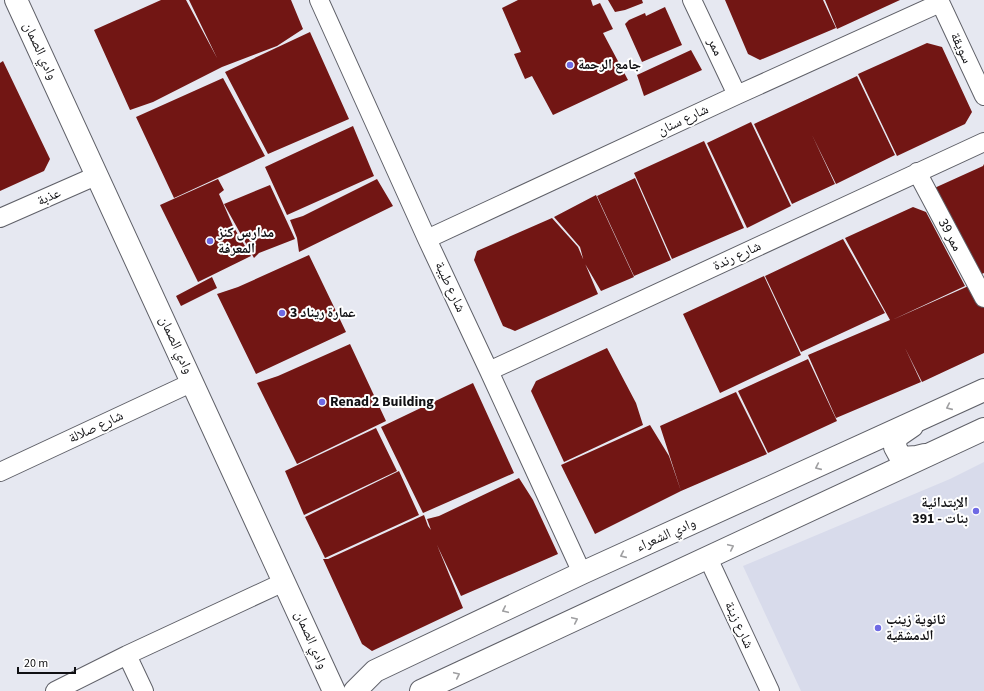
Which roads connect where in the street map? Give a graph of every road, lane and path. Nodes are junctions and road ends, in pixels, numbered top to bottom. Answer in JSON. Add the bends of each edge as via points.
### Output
{"nodes":[{"id":1,"x":16,"y":0,"type":"edge"},
{"id":2,"x":319,"y":0,"type":"edge"},
{"id":3,"x":692,"y":0,"type":"edge"},
{"id":4,"x":939,"y":2,"type":"edge"},
{"id":5,"x":737,"y":95,"type":"junction"},
{"id":6,"x":984,"y":96,"type":"edge"},
{"id":7,"x":984,"y":142,"type":"edge"},
{"id":8,"x":917,"y":172,"type":"junction"},
{"id":9,"x":98,"y":175,"type":"junction"},
{"id":10,"x":0,"y":218,"type":"edge"},
{"id":11,"x":427,"y":239,"type":"junction"},
{"id":12,"x":984,"y":298,"type":"edge"},
{"id":13,"x":490,"y":371,"type":"junction"},
{"id":14,"x":193,"y":382,"type":"junction"},
{"id":15,"x":984,"y":390,"type":"edge"},
{"id":16,"x":919,"y":420,"type":"junction"},
{"id":17,"x":984,"y":429,"type":"edge"},
{"id":18,"x":940,"y":450,"type":"junction"},
{"id":19,"x":837,"y":458,"type":"junction"},
{"id":20,"x":0,"y":472,"type":"edge"},
{"id":21,"x":860,"y":487,"type":"junction"},
{"id":22,"x":708,"y":558,"type":"junction"},
{"id":23,"x":582,"y":573,"type":"junction"},
{"id":24,"x":284,"y":582,"type":"junction"},
{"id":25,"x":127,"y":655,"type":"junction"},
{"id":26,"x":55,"y":691,"type":"edge"},
{"id":27,"x":144,"y":691,"type":"edge"},
{"id":28,"x":334,"y":691,"type":"edge"},
{"id":29,"x":355,"y":691,"type":"edge"},
{"id":30,"x":421,"y":691,"type":"edge"},
{"id":31,"x":770,"y":691,"type":"edge"}],
"edges":[{"from":1,"to":9,"type":"street","name":"وادي الصمان"},
{"from":2,"to":11,"type":"street","name":"شارع طيبة"},
{"from":3,"to":5,"type":"street","name":"ممر"},
{"from":4,"to":5,"type":"street","name":"شارع سنان"},
{"from":4,"to":6,"type":"street","name":"سويقة"},
{"from":5,"to":11,"type":"street","name":"شارع سنان"},
{"from":7,"to":8,"type":"street","name":"شارع رندة"},
{"from":8,"to":12,"type":"street","name":"ممر 39"},
{"from":8,"to":13,"type":"street","name":"شارع رندة"},
{"from":9,"to":10,"type":"street","name":"عذبة"},
{"from":9,"to":14,"type":"street","name":"وادي الصمان"},
{"from":11,"to":13,"type":"street","name":"شارع طيبة"},
{"from":13,"to":23,"type":"street","name":"شارع طيبة"},
{"from":14,"to":20,"type":"street","name":"شارع صلالة"},
{"from":14,"to":24,"type":"street","name":"وادي الصمان"},
{"from":15,"to":16,"type":"street","name":"وادي الشعراء","one_way":true},
{"from":16,"to":18,"type":"street","via":[[896,437],[895,447],[901,458],[917,457]]},
{"from":16,"to":19,"type":"street","name":"وادي الشعراء"},
{"from":17,"to":18,"type":"street"},
{"from":18,"to":21,"type":"street"},
{"from":19,"to":21,"type":"street","via":[[864,451],[874,456],[878,463],[877,471]]},
{"from":19,"to":23,"type":"street","name":"وادي الشعراء","one_way":true},
{"from":22,"to":21,"type":"street","one_way":true},
{"from":30,"to":22,"type":"street","one_way":true},
{"from":22,"to":31,"type":"street","name":"شارع زينة"},
{"from":23,"to":29,"type":"street","name":"وادي الشعراء","one_way":true,"via":[[375,671]]},
{"from":24,"to":25,"type":"street"},
{"from":24,"to":28,"type":"street","name":"وادي الصمان"},
{"from":25,"to":26,"type":"street"},
{"from":25,"to":27,"type":"street"}]}
